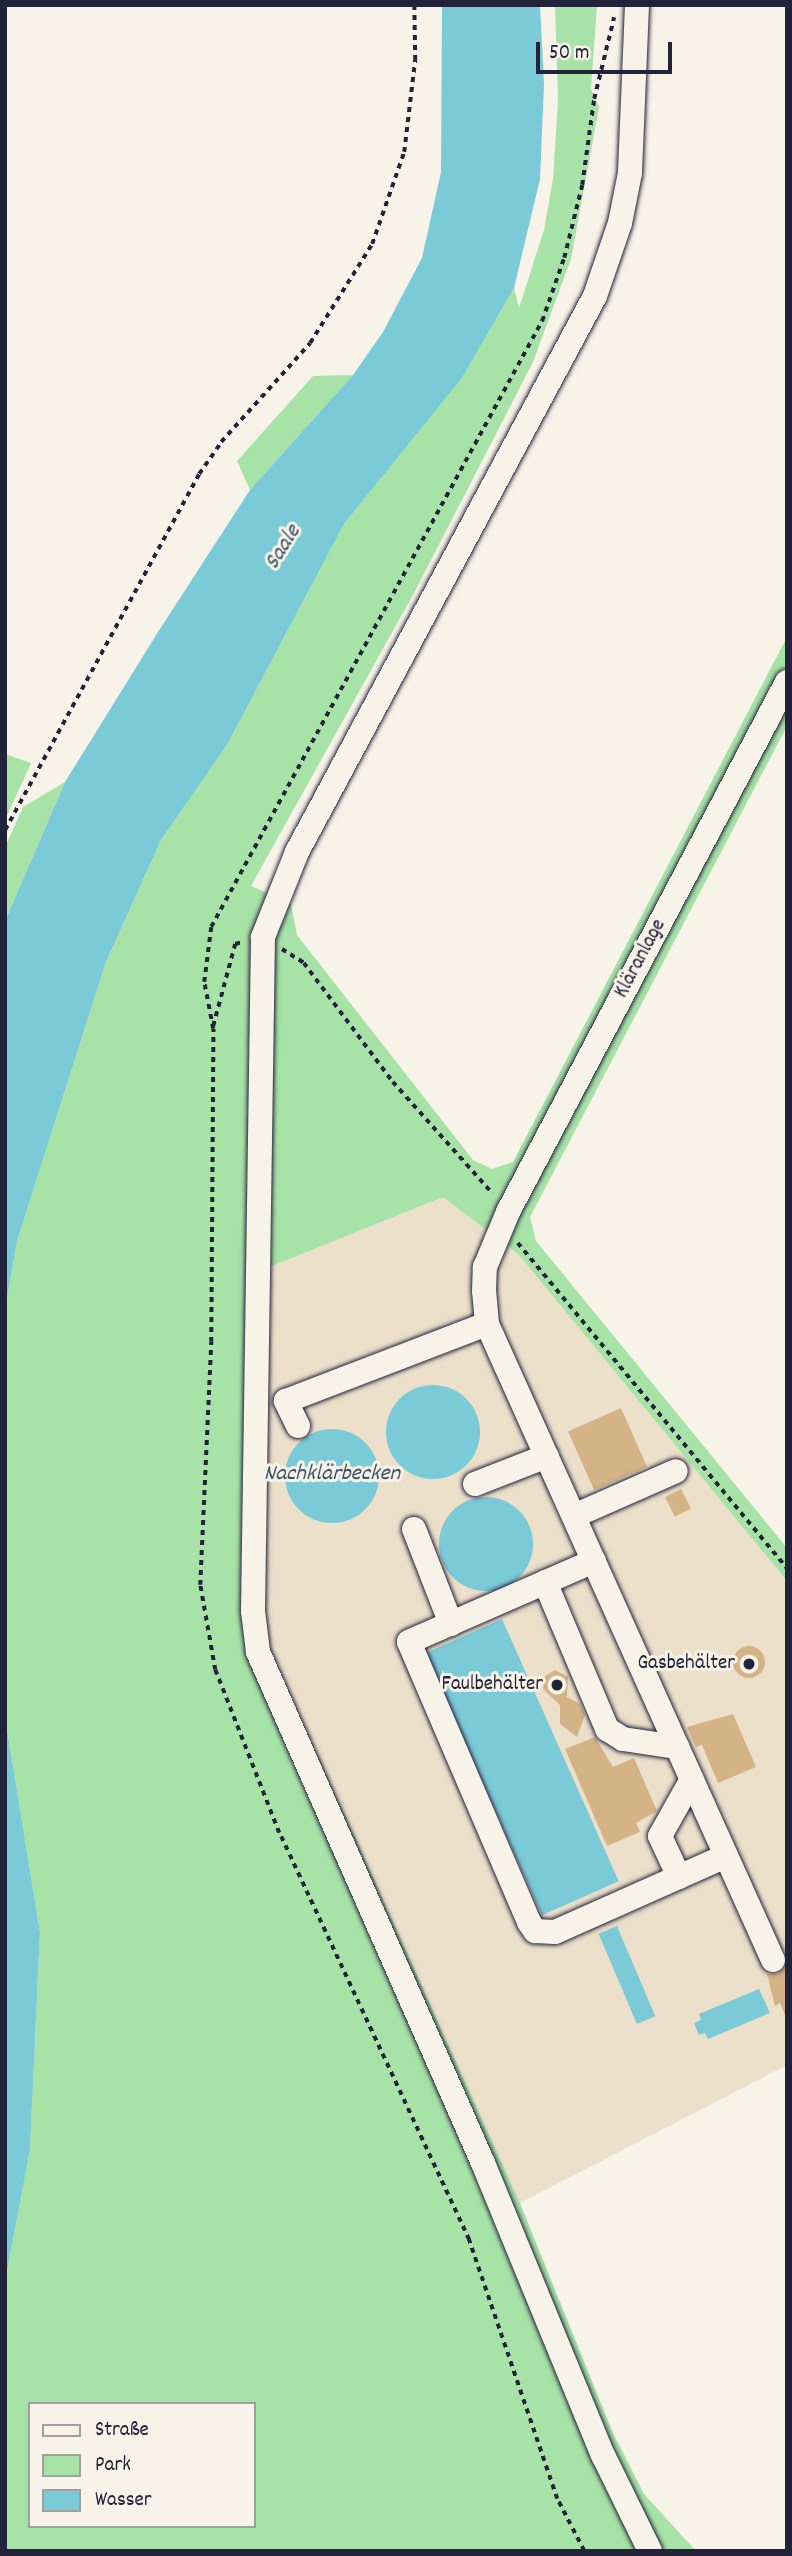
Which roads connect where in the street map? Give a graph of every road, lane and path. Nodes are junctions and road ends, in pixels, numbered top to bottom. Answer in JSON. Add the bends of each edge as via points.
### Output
{"nodes":[{"id":1,"x":414,"y":5,"type":"edge"},
{"id":2,"x":617,"y":5,"type":"edge"},
{"id":3,"x":637,"y":5,"type":"edge"},
{"id":4,"x":787,"y":682,"type":"edge"},
{"id":5,"x":5,"y":830,"type":"edge"},
{"id":6,"x":487,"y":1324,"type":"junction"},
{"id":7,"x":298,"y":1426,"type":"dead end"},
{"id":8,"x":547,"y":1456,"type":"junction"},
{"id":9,"x":676,"y":1471,"type":"dead end"},
{"id":10,"x":475,"y":1484,"type":"dead end"},
{"id":11,"x":574,"y":1516,"type":"junction"},
{"id":12,"x":414,"y":1529,"type":"dead end"},
{"id":13,"x":594,"y":1561,"type":"junction"},
{"id":14,"x":545,"y":1582,"type":"junction"},
{"id":15,"x":451,"y":1624,"type":"junction"},
{"id":16,"x":677,"y":1747,"type":"junction"},
{"id":17,"x":692,"y":1779,"type":"junction"},
{"id":18,"x":726,"y":1856,"type":"junction"},
{"id":19,"x":679,"y":1877,"type":"junction"},
{"id":20,"x":772,"y":1960,"type":"dead end"},
{"id":21,"x":584,"y":2551,"type":"edge"},
{"id":22,"x":650,"y":2551,"type":"edge"}],
"edges":[{"from":1,"to":5,"type":"path","via":[[415,60],[404,152],[372,244],[310,343],[221,442],[199,474]]},
{"from":2,"to":21,"type":"path","via":[[594,99],[582,185],[542,320],[211,926],[204,982],[213,1029],[211,1342],[200,1585],[215,1671],[279,1833],[469,2240],[557,2500]]},
{"from":3,"to":22,"type":"lane","via":[[630,173],[620,223],[595,296],[298,852],[264,937],[253,1611],[258,1652],[483,2163],[603,2455]]},
{"from":4,"to":6,"type":"lane","name":"Kläranlage","via":[[497,1238],[485,1267]]},
{"from":6,"to":7,"type":"lane","via":[[286,1401]]},
{"from":6,"to":8,"type":"lane"},
{"from":8,"to":10,"type":"lane"},
{"from":8,"to":11,"type":"lane"},
{"from":9,"to":11,"type":"lane"},
{"from":11,"to":13,"type":"lane"},
{"from":12,"to":15,"type":"lane"},
{"from":13,"to":14,"type":"lane"},
{"from":13,"to":16,"type":"lane"},
{"from":14,"to":15,"type":"lane"},
{"from":14,"to":16,"type":"lane","via":[[607,1729],[623,1740]]},
{"from":15,"to":19,"type":"lane","via":[[409,1642],[534,1931],[555,1932]]},
{"from":16,"to":17,"type":"lane"},
{"from":17,"to":18,"type":"lane"},
{"from":17,"to":19,"type":"lane","via":[[660,1836]]},
{"from":18,"to":19,"type":"lane"},
{"from":18,"to":20,"type":"lane"}]}
